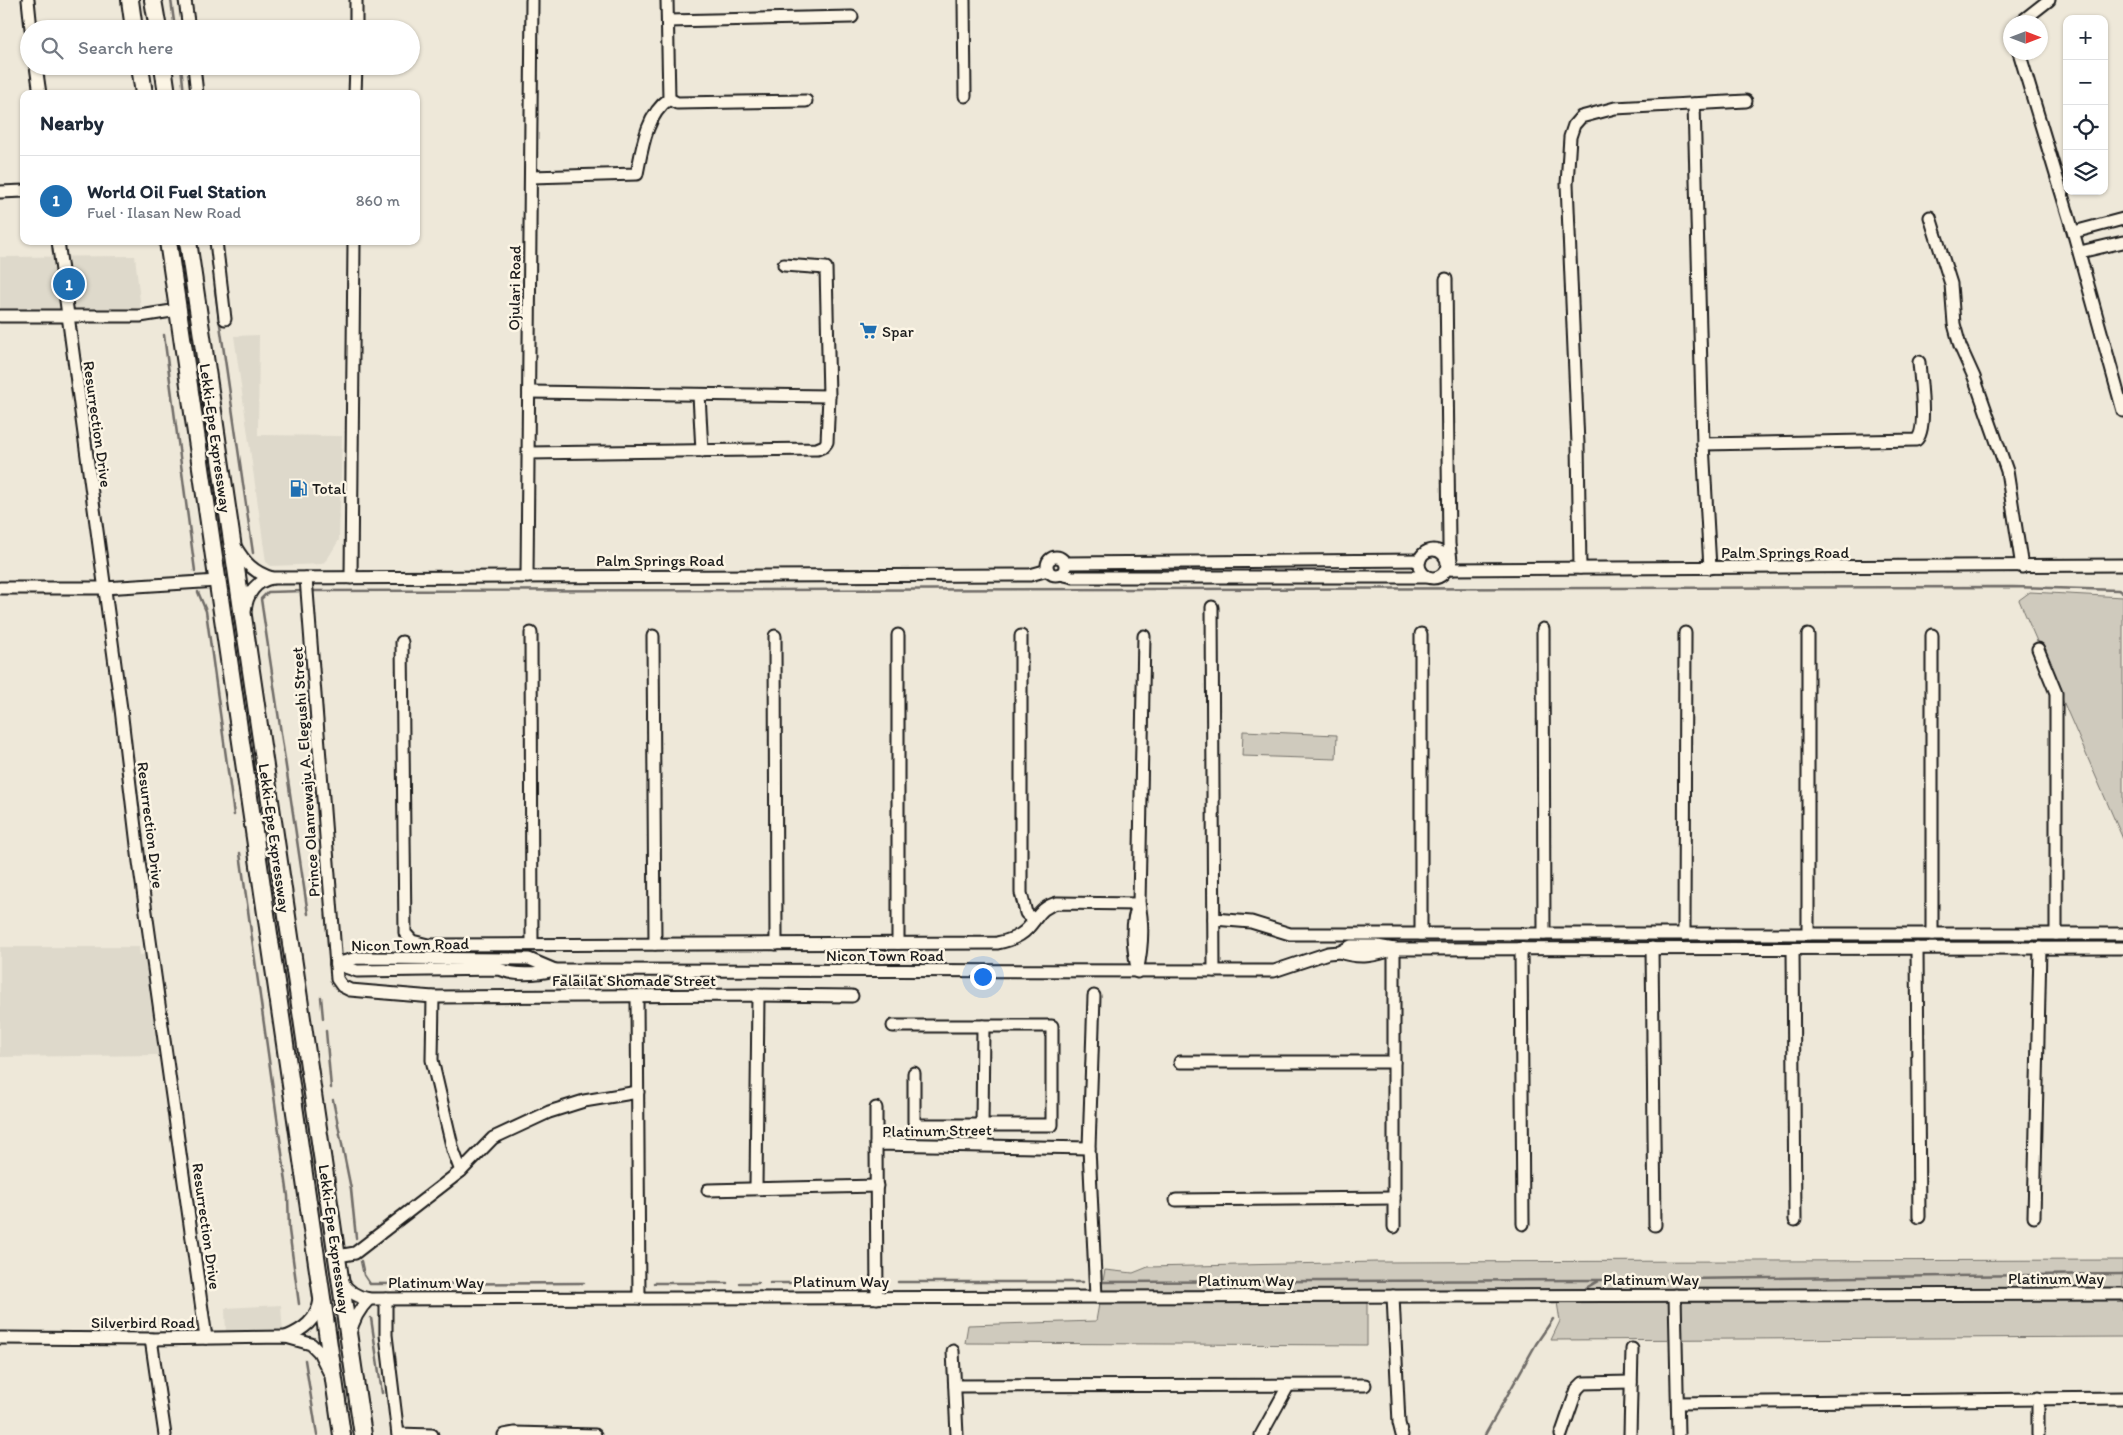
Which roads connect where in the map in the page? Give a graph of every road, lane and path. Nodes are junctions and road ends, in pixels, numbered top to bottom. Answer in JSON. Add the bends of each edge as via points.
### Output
{"nodes":[{"id":1,"x":28,"y":0,"type":"edge"},
{"id":2,"x":130,"y":0,"type":"edge"},
{"id":3,"x":154,"y":0,"type":"edge"},
{"id":4,"x":185,"y":0,"type":"edge"},
{"id":5,"x":356,"y":0,"type":"edge"},
{"id":6,"x":532,"y":0,"type":"edge"},
{"id":7,"x":667,"y":0,"type":"edge"},
{"id":8,"x":964,"y":0,"type":"edge"},
{"id":9,"x":2049,"y":0,"type":"edge"},
{"id":10,"x":2030,"y":15,"type":"edge"},
{"id":11,"x":852,"y":17,"type":"dead end"},
{"id":12,"x":30,"y":20,"type":"edge"},
{"id":13,"x":133,"y":20,"type":"edge"},
{"id":14,"x":157,"y":20,"type":"edge"},
{"id":15,"x":188,"y":20,"type":"edge"},
{"id":16,"x":356,"y":20,"type":"edge"},
{"id":17,"x":668,"y":21,"type":"junction"},
{"id":18,"x":2021,"y":60,"type":"edge"},
{"id":19,"x":37,"y":75,"type":"edge"},
{"id":20,"x":141,"y":75,"type":"edge"},
{"id":21,"x":164,"y":75,"type":"edge"},
{"id":22,"x":195,"y":75,"type":"edge"},
{"id":23,"x":356,"y":75,"type":"edge"},
{"id":24,"x":39,"y":90,"type":"edge"},
{"id":25,"x":143,"y":90,"type":"edge"},
{"id":26,"x":166,"y":90,"type":"edge"},
{"id":27,"x":197,"y":90,"type":"edge"},
{"id":28,"x":355,"y":90,"type":"edge"},
{"id":29,"x":965,"y":96,"type":"dead end"},
{"id":30,"x":669,"y":99,"type":"junction"},
{"id":31,"x":806,"y":101,"type":"dead end"},
{"id":32,"x":1746,"y":101,"type":"dead end"},
{"id":33,"x":1694,"y":104,"type":"junction"},
{"id":34,"x":531,"y":177,"type":"junction"},
{"id":35,"x":20,"y":191,"type":"edge"},
{"id":36,"x":0,"y":192,"type":"edge"},
{"id":37,"x":1930,"y":217,"type":"dead end"},
{"id":38,"x":2120,"y":220,"type":"edge"},
{"id":39,"x":2074,"y":232,"type":"junction"},
{"id":40,"x":2123,"y":241,"type":"edge"},
{"id":41,"x":58,"y":245,"type":"edge"},
{"id":42,"x":169,"y":245,"type":"edge"},
{"id":43,"x":189,"y":245,"type":"edge"},
{"id":44,"x":216,"y":245,"type":"edge"},
{"id":45,"x":354,"y":245,"type":"edge"},
{"id":46,"x":2080,"y":252,"type":"junction"},
{"id":47,"x":784,"y":265,"type":"dead end"},
{"id":48,"x":1446,"y":279,"type":"dead end"},
{"id":49,"x":178,"y":310,"type":"junction"},
{"id":50,"x":0,"y":316,"type":"edge"},
{"id":51,"x":67,"y":316,"type":"junction"},
{"id":52,"x":225,"y":319,"type":"dead end"},
{"id":53,"x":1920,"y":362,"type":"dead end"},
{"id":54,"x":529,"y":392,"type":"junction"},
{"id":55,"x":699,"y":395,"type":"junction"},
{"id":56,"x":829,"y":396,"type":"junction"},
{"id":57,"x":2123,"y":412,"type":"edge"},
{"id":58,"x":1703,"y":444,"type":"junction"},
{"id":59,"x":702,"y":451,"type":"junction"},
{"id":60,"x":528,"y":453,"type":"junction"},
{"id":61,"x":231,"y":538,"type":"junction"},
{"id":62,"x":1420,"y":560,"type":"junction"},
{"id":63,"x":2123,"y":565,"type":"edge"},
{"id":64,"x":2022,"y":567,"type":"junction"},
{"id":65,"x":1580,"y":568,"type":"junction"},
{"id":66,"x":1710,"y":568,"type":"junction"},
{"id":67,"x":1062,"y":569,"type":"junction"},
{"id":68,"x":1450,"y":569,"type":"junction"},
{"id":69,"x":1048,"y":570,"type":"junction"},
{"id":70,"x":1426,"y":576,"type":"junction"},
{"id":71,"x":527,"y":577,"type":"junction"},
{"id":72,"x":272,"y":578,"type":"junction"},
{"id":73,"x":351,"y":578,"type":"junction"},
{"id":74,"x":218,"y":581,"type":"junction"},
{"id":75,"x":307,"y":586,"type":"junction"},
{"id":76,"x":0,"y":588,"type":"edge"},
{"id":77,"x":104,"y":588,"type":"junction"},
{"id":78,"x":1212,"y":607,"type":"dead end"},
{"id":79,"x":244,"y":626,"type":"junction"},
{"id":80,"x":1543,"y":628,"type":"dead end"},
{"id":81,"x":531,"y":632,"type":"dead end"},
{"id":82,"x":1685,"y":633,"type":"dead end"},
{"id":83,"x":1421,"y":634,"type":"dead end"},
{"id":84,"x":898,"y":635,"type":"dead end"},
{"id":85,"x":1808,"y":635,"type":"dead end"},
{"id":86,"x":1932,"y":635,"type":"dead end"},
{"id":87,"x":653,"y":636,"type":"dead end"},
{"id":88,"x":775,"y":636,"type":"dead end"},
{"id":89,"x":1021,"y":636,"type":"dead end"},
{"id":90,"x":1144,"y":636,"type":"dead end"},
{"id":91,"x":402,"y":642,"type":"dead end"},
{"id":92,"x":2038,"y":649,"type":"dead end"},
{"id":93,"x":1139,"y":904,"type":"junction"},
{"id":94,"x":1214,"y":919,"type":"junction"},
{"id":95,"x":1034,"y":920,"type":"junction"},
{"id":96,"x":1421,"y":934,"type":"junction"},
{"id":97,"x":1544,"y":934,"type":"junction"},
{"id":98,"x":1684,"y":934,"type":"junction"},
{"id":99,"x":1808,"y":934,"type":"junction"},
{"id":100,"x":1932,"y":934,"type":"junction"},
{"id":101,"x":2056,"y":934,"type":"junction"},
{"id":102,"x":2123,"y":934,"type":"edge"},
{"id":103,"x":898,"y":943,"type":"junction"},
{"id":104,"x":532,"y":944,"type":"junction"},
{"id":105,"x":655,"y":944,"type":"junction"},
{"id":106,"x":776,"y":944,"type":"junction"},
{"id":107,"x":1521,"y":948,"type":"junction"},
{"id":108,"x":1652,"y":948,"type":"junction"},
{"id":109,"x":1793,"y":948,"type":"junction"},
{"id":110,"x":1917,"y":948,"type":"junction"},
{"id":111,"x":2040,"y":948,"type":"junction"},
{"id":112,"x":2123,"y":948,"type":"edge"},
{"id":113,"x":1394,"y":949,"type":"junction"},
{"id":114,"x":529,"y":959,"type":"junction"},
{"id":115,"x":336,"y":964,"type":"junction"},
{"id":116,"x":499,"y":964,"type":"junction"},
{"id":117,"x":555,"y":970,"type":"junction"},
{"id":118,"x":1214,"y":971,"type":"junction"},
{"id":119,"x":1138,"y":972,"type":"junction"},
{"id":120,"x":529,"y":973,"type":"junction"},
{"id":121,"x":758,"y":995,"type":"junction"},
{"id":122,"x":852,"y":996,"type":"dead end"},
{"id":123,"x":1094,"y":996,"type":"dead end"},
{"id":124,"x":434,"y":997,"type":"junction"},
{"id":125,"x":637,"y":997,"type":"junction"},
{"id":126,"x":893,"y":1026,"type":"dead end"},
{"id":127,"x":983,"y":1026,"type":"junction"},
{"id":128,"x":1180,"y":1062,"type":"dead end"},
{"id":129,"x":1394,"y":1062,"type":"junction"},
{"id":130,"x":914,"y":1073,"type":"dead end"},
{"id":131,"x":638,"y":1092,"type":"junction"},
{"id":132,"x":876,"y":1108,"type":"dead end"},
{"id":133,"x":982,"y":1126,"type":"junction"},
{"id":134,"x":876,"y":1144,"type":"junction"},
{"id":135,"x":984,"y":1145,"type":"junction"},
{"id":136,"x":1090,"y":1148,"type":"junction"},
{"id":137,"x":461,"y":1171,"type":"junction"},
{"id":138,"x":876,"y":1186,"type":"junction"},
{"id":139,"x":756,"y":1188,"type":"junction"},
{"id":140,"x":708,"y":1190,"type":"dead end"},
{"id":141,"x":1394,"y":1198,"type":"junction"},
{"id":142,"x":1176,"y":1200,"type":"dead end"},
{"id":143,"x":1919,"y":1217,"type":"dead end"},
{"id":144,"x":2034,"y":1217,"type":"dead end"},
{"id":145,"x":1796,"y":1220,"type":"dead end"},
{"id":146,"x":1523,"y":1224,"type":"dead end"},
{"id":147,"x":1655,"y":1225,"type":"dead end"},
{"id":148,"x":1394,"y":1227,"type":"dead end"},
{"id":149,"x":338,"y":1256,"type":"junction"},
{"id":150,"x":341,"y":1279,"type":"junction"},
{"id":151,"x":321,"y":1286,"type":"junction"},
{"id":152,"x":2123,"y":1294,"type":"edge"},
{"id":153,"x":1393,"y":1296,"type":"junction"},
{"id":154,"x":1675,"y":1296,"type":"junction"},
{"id":155,"x":1096,"y":1297,"type":"junction"},
{"id":156,"x":639,"y":1298,"type":"junction"},
{"id":157,"x":877,"y":1298,"type":"junction"},
{"id":158,"x":369,"y":1299,"type":"junction"},
{"id":159,"x":386,"y":1299,"type":"junction"},
{"id":160,"x":286,"y":1336,"type":"junction"},
{"id":161,"x":0,"y":1338,"type":"edge"},
{"id":162,"x":206,"y":1338,"type":"junction"},
{"id":163,"x":151,"y":1340,"type":"junction"},
{"id":164,"x":350,"y":1340,"type":"junction"},
{"id":165,"x":1632,"y":1349,"type":"dead end"},
{"id":166,"x":953,"y":1351,"type":"dead end"},
{"id":167,"x":1631,"y":1382,"type":"junction"},
{"id":168,"x":955,"y":1386,"type":"junction"},
{"id":169,"x":1288,"y":1386,"type":"junction"},
{"id":170,"x":1365,"y":1386,"type":"dead end"},
{"id":171,"x":336,"y":1394,"type":"junction"},
{"id":172,"x":2038,"y":1398,"type":"junction"},
{"id":173,"x":2123,"y":1398,"type":"edge"},
{"id":174,"x":1678,"y":1403,"type":"junction"},
{"id":175,"x":398,"y":1434,"type":"edge"},
{"id":176,"x":165,"y":1435,"type":"edge"},
{"id":177,"x":342,"y":1435,"type":"edge"},
{"id":178,"x":363,"y":1435,"type":"edge"},
{"id":179,"x":432,"y":1435,"type":"edge"},
{"id":180,"x":504,"y":1435,"type":"edge"},
{"id":181,"x":594,"y":1435,"type":"edge"},
{"id":182,"x":957,"y":1435,"type":"edge"},
{"id":183,"x":1261,"y":1435,"type":"edge"},
{"id":184,"x":1402,"y":1435,"type":"edge"},
{"id":185,"x":1562,"y":1435,"type":"edge"},
{"id":186,"x":1630,"y":1435,"type":"edge"},
{"id":187,"x":1678,"y":1435,"type":"edge"},
{"id":188,"x":2038,"y":1435,"type":"edge"}],
"edges":[{"from":1,"to":12,"type":"street"},
{"from":2,"to":13,"type":"highway"},
{"from":3,"to":14,"type":"highway"},
{"from":4,"to":15,"type":"street"},
{"from":5,"to":16,"type":"street"},
{"from":6,"to":34,"type":"street","name":"Ojulari Road"},
{"from":7,"to":17,"type":"street"},
{"from":8,"to":29,"type":"street"},
{"from":9,"to":10,"type":"street"},
{"from":11,"to":17,"type":"street"},
{"from":17,"to":30,"type":"street"},
{"from":18,"to":39,"type":"street"},
{"from":19,"to":24,"type":"street"},
{"from":20,"to":25,"type":"highway"},
{"from":21,"to":26,"type":"highway"},
{"from":22,"to":27,"type":"street"},
{"from":23,"to":28,"type":"street"},
{"from":30,"to":31,"type":"street","via":[[677,104]]},
{"from":30,"to":34,"type":"street","via":[[657,110],[650,126],[637,174]]},
{"from":32,"to":33,"type":"street"},
{"from":33,"to":58,"type":"street"},
{"from":33,"to":65,"type":"street","via":[[1615,108],[1597,112],[1581,117],[1570,137],[1567,184]]},
{"from":34,"to":54,"type":"street","name":"Ojulari Road"},
{"from":35,"to":36,"type":"street"},
{"from":37,"to":64,"type":"street","via":[[1950,284],[1960,346],[1974,376],[2007,471]]},
{"from":38,"to":39,"type":"street"},
{"from":38,"to":40,"type":"street"},
{"from":39,"to":46,"type":"street"},
{"from":40,"to":46,"type":"street"},
{"from":41,"to":51,"type":"street","name":"Resurrection Drive"},
{"from":42,"to":49,"type":"highway","name":"Lekki-Epe Expressway"},
{"from":43,"to":61,"type":"highway","name":"Lekki-Epe Expressway"},
{"from":44,"to":52,"type":"street"},
{"from":45,"to":73,"type":"street"},
{"from":46,"to":57,"type":"street"},
{"from":47,"to":56,"type":"street","via":[[826,268]]},
{"from":48,"to":68,"type":"street"},
{"from":49,"to":51,"type":"street","via":[[140,316]]},
{"from":49,"to":74,"type":"highway","name":"Lekki-Epe Expressway"},
{"from":50,"to":51,"type":"street"},
{"from":51,"to":77,"type":"street","name":"Resurrection Drive"},
{"from":53,"to":58,"type":"street","via":[[1923,417],[1920,438],[1916,440]]},
{"from":54,"to":55,"type":"street"},
{"from":54,"to":60,"type":"street","name":"Ojulari Road"},
{"from":55,"to":56,"type":"street"},
{"from":55,"to":59,"type":"street"},
{"from":56,"to":59,"type":"street","via":[[827,442],[824,446],[817,449]]},
{"from":58,"to":66,"type":"street"},
{"from":59,"to":60,"type":"street"},
{"from":60,"to":71,"type":"street","name":"Ojulari Road"},
{"from":61,"to":72,"type":"street","name":"Palm Springs Road","via":[[252,569]]},
{"from":61,"to":79,"type":"highway","name":"Lekki-Epe Expressway"},
{"from":62,"to":67,"type":"street"},
{"from":62,"to":68,"type":"street","via":[[1425,552],[1438,550],[1447,559]]},
{"from":62,"to":70,"type":"street","via":[[1420,569]]},
{"from":63,"to":64,"type":"street","name":"Palm Springs Road"},
{"from":64,"to":66,"type":"street","name":"Palm Springs Road"},
{"from":65,"to":66,"type":"street","name":"Palm Springs Road"},
{"from":65,"to":68,"type":"street","name":"Palm Springs Road"},
{"from":67,"to":69,"type":"street","via":[[1053,574]]},
{"from":67,"to":69,"type":"street","via":[[1059,557],[1053,557],[1047,564]]},
{"from":67,"to":70,"type":"street","via":[[1073,577]]},
{"from":68,"to":70,"type":"street","via":[[1441,576]]},
{"from":69,"to":71,"type":"street","name":"Palm Springs Road","via":[[1020,575]]},
{"from":71,"to":73,"type":"street","name":"Palm Springs Road"},
{"from":72,"to":75,"type":"street","name":"Palm Springs Road"},
{"from":72,"to":79,"type":"street","via":[[263,580],[250,594]]},
{"from":73,"to":75,"type":"street","name":"Palm Springs Road"},
{"from":74,"to":77,"type":"street"},
{"from":74,"to":151,"type":"highway","name":"Lekki-Epe Expressway"},
{"from":75,"to":115,"type":"street","name":"Prince Olanrewaju A. Elegushi Street"},
{"from":76,"to":77,"type":"street"},
{"from":77,"to":162,"type":"street","name":"Resurrection Drive","via":[[138,862]]},
{"from":78,"to":94,"type":"street"},
{"from":79,"to":149,"type":"highway","name":"Lekki-Epe Expressway"},
{"from":80,"to":97,"type":"street"},
{"from":81,"to":104,"type":"street"},
{"from":82,"to":98,"type":"street"},
{"from":83,"to":96,"type":"street"},
{"from":84,"to":103,"type":"street"},
{"from":85,"to":99,"type":"street"},
{"from":86,"to":100,"type":"street"},
{"from":87,"to":105,"type":"street"},
{"from":88,"to":106,"type":"street"},
{"from":89,"to":95,"type":"street","via":[[1020,893],[1026,913]]},
{"from":90,"to":93,"type":"street"},
{"from":91,"to":104,"type":"street","via":[[405,933],[412,941],[428,945]]},
{"from":92,"to":101,"type":"street","via":[[2056,693]]},
{"from":93,"to":95,"type":"street","via":[[1057,903],[1048,905]]},
{"from":93,"to":119,"type":"street","via":[[1134,915]]},
{"from":94,"to":96,"type":"street","via":[[1251,922],[1290,934]]},
{"from":94,"to":118,"type":"street"},
{"from":95,"to":103,"type":"street","via":[[1028,929],[1013,939],[996,943]]},
{"from":96,"to":97,"type":"street"},
{"from":97,"to":98,"type":"street"},
{"from":98,"to":99,"type":"street"},
{"from":99,"to":100,"type":"street"},
{"from":100,"to":101,"type":"street"},
{"from":101,"to":102,"type":"street"},
{"from":103,"to":106,"type":"street"},
{"from":104,"to":105,"type":"street"},
{"from":105,"to":106,"type":"street"},
{"from":107,"to":108,"type":"street","name":"Nicon Town Road"},
{"from":107,"to":113,"type":"street","name":"Nicon Town Road"},
{"from":107,"to":146,"type":"street"},
{"from":108,"to":109,"type":"street","name":"Nicon Town Road"},
{"from":108,"to":147,"type":"street"},
{"from":109,"to":110,"type":"street","name":"Nicon Town Road"},
{"from":109,"to":145,"type":"street"},
{"from":110,"to":111,"type":"street","name":"Nicon Town Road"},
{"from":110,"to":143,"type":"street"},
{"from":111,"to":112,"type":"street","name":"Nicon Town Road"},
{"from":111,"to":144,"type":"street"},
{"from":113,"to":118,"type":"street","name":"Nicon Town Road","via":[[1351,946],[1274,971]]},
{"from":113,"to":129,"type":"street"},
{"from":114,"to":116,"type":"street","name":"Nicon Town Road"},
{"from":114,"to":117,"type":"street","name":"Nicon Town Road"},
{"from":114,"to":120,"type":"street"},
{"from":115,"to":116,"type":"street","name":"Nicon Town Road","via":[[357,971]]},
{"from":115,"to":124,"type":"street","name":"Falailat Shomade Street","via":[[337,979],[350,990]]},
{"from":116,"to":120,"type":"street","name":"Nicon Town Road","via":[[509,973]]},
{"from":117,"to":119,"type":"street","name":"Nicon Town Road"},
{"from":117,"to":120,"type":"street","name":"Nicon Town Road"},
{"from":118,"to":119,"type":"street","name":"Nicon Town Road"},
{"from":121,"to":122,"type":"street","name":"Falailat Shomade Street"},
{"from":121,"to":125,"type":"street","name":"Falailat Shomade Street"},
{"from":121,"to":139,"type":"street"},
{"from":123,"to":136,"type":"street"},
{"from":124,"to":125,"type":"street","name":"Falailat Shomade Street"},
{"from":124,"to":137,"type":"street","via":[[432,1060]]},
{"from":125,"to":131,"type":"street"},
{"from":126,"to":127,"type":"street"},
{"from":127,"to":133,"type":"street"},
{"from":127,"to":133,"type":"street","via":[[1052,1026],[1052,1125]]},
{"from":128,"to":129,"type":"street"},
{"from":129,"to":141,"type":"street"},
{"from":130,"to":133,"type":"street","via":[[914,1122],[919,1125]]},
{"from":131,"to":137,"type":"street","via":[[584,1101],[549,1112],[493,1138]]},
{"from":131,"to":156,"type":"street"},
{"from":132,"to":134,"type":"street"},
{"from":133,"to":135,"type":"street"},
{"from":134,"to":135,"type":"street","name":"Platinum Street"},
{"from":134,"to":138,"type":"street","name":"Platinum Street"},
{"from":135,"to":136,"type":"street","name":"Platinum Street"},
{"from":136,"to":155,"type":"street"},
{"from":137,"to":149,"type":"street","via":[[355,1254]]},
{"from":138,"to":139,"type":"street"},
{"from":138,"to":157,"type":"street","name":"Platinum Street"},
{"from":139,"to":140,"type":"street"},
{"from":141,"to":142,"type":"street"},
{"from":141,"to":148,"type":"street"},
{"from":149,"to":150,"type":"highway","name":"Lekki-Epe Expressway"},
{"from":150,"to":158,"type":"street","name":"Platinum Way","via":[[353,1294]]},
{"from":150,"to":164,"type":"highway","name":"Lekki-Epe Expressway"},
{"from":151,"to":160,"type":"street","via":[[319,1308],[311,1322],[300,1332]]},
{"from":151,"to":171,"type":"highway","name":"Lekki-Epe Expressway"},
{"from":152,"to":154,"type":"street","name":"Platinum Way"},
{"from":153,"to":154,"type":"street","name":"Platinum Way"},
{"from":153,"to":155,"type":"street","name":"Platinum Way"},
{"from":153,"to":184,"type":"street"},
{"from":154,"to":174,"type":"street"},
{"from":155,"to":157,"type":"street","name":"Platinum Way"},
{"from":156,"to":157,"type":"street","name":"Platinum Way"},
{"from":156,"to":159,"type":"street","name":"Platinum Way"},
{"from":158,"to":159,"type":"street","name":"Platinum Way"},
{"from":158,"to":164,"type":"street","name":"Platinum Way","via":[[352,1324]]},
{"from":159,"to":175,"type":"street","via":[[386,1335]]},
{"from":160,"to":162,"type":"street","name":"Silverbird Road"},
{"from":160,"to":171,"type":"street","via":[[311,1344],[319,1352]]},
{"from":161,"to":163,"type":"street","name":"Silverbird Road"},
{"from":162,"to":163,"type":"street","name":"Silverbird Road"},
{"from":163,"to":176,"type":"street"},
{"from":164,"to":178,"type":"highway","name":"Lekki-Epe Expressway"},
{"from":165,"to":167,"type":"street"},
{"from":166,"to":168,"type":"street"},
{"from":167,"to":185,"type":"street","via":[[1583,1383],[1577,1389]]},
{"from":167,"to":186,"type":"street"},
{"from":168,"to":169,"type":"street"},
{"from":168,"to":182,"type":"street"},
{"from":169,"to":170,"type":"street"},
{"from":169,"to":183,"type":"street"},
{"from":171,"to":177,"type":"highway","name":"Lekki-Epe Expressway"},
{"from":172,"to":173,"type":"street"},
{"from":172,"to":174,"type":"street"},
{"from":172,"to":188,"type":"street"},
{"from":174,"to":187,"type":"street"},
{"from":175,"to":179,"type":"street"},
{"from":180,"to":181,"type":"street"}]}
